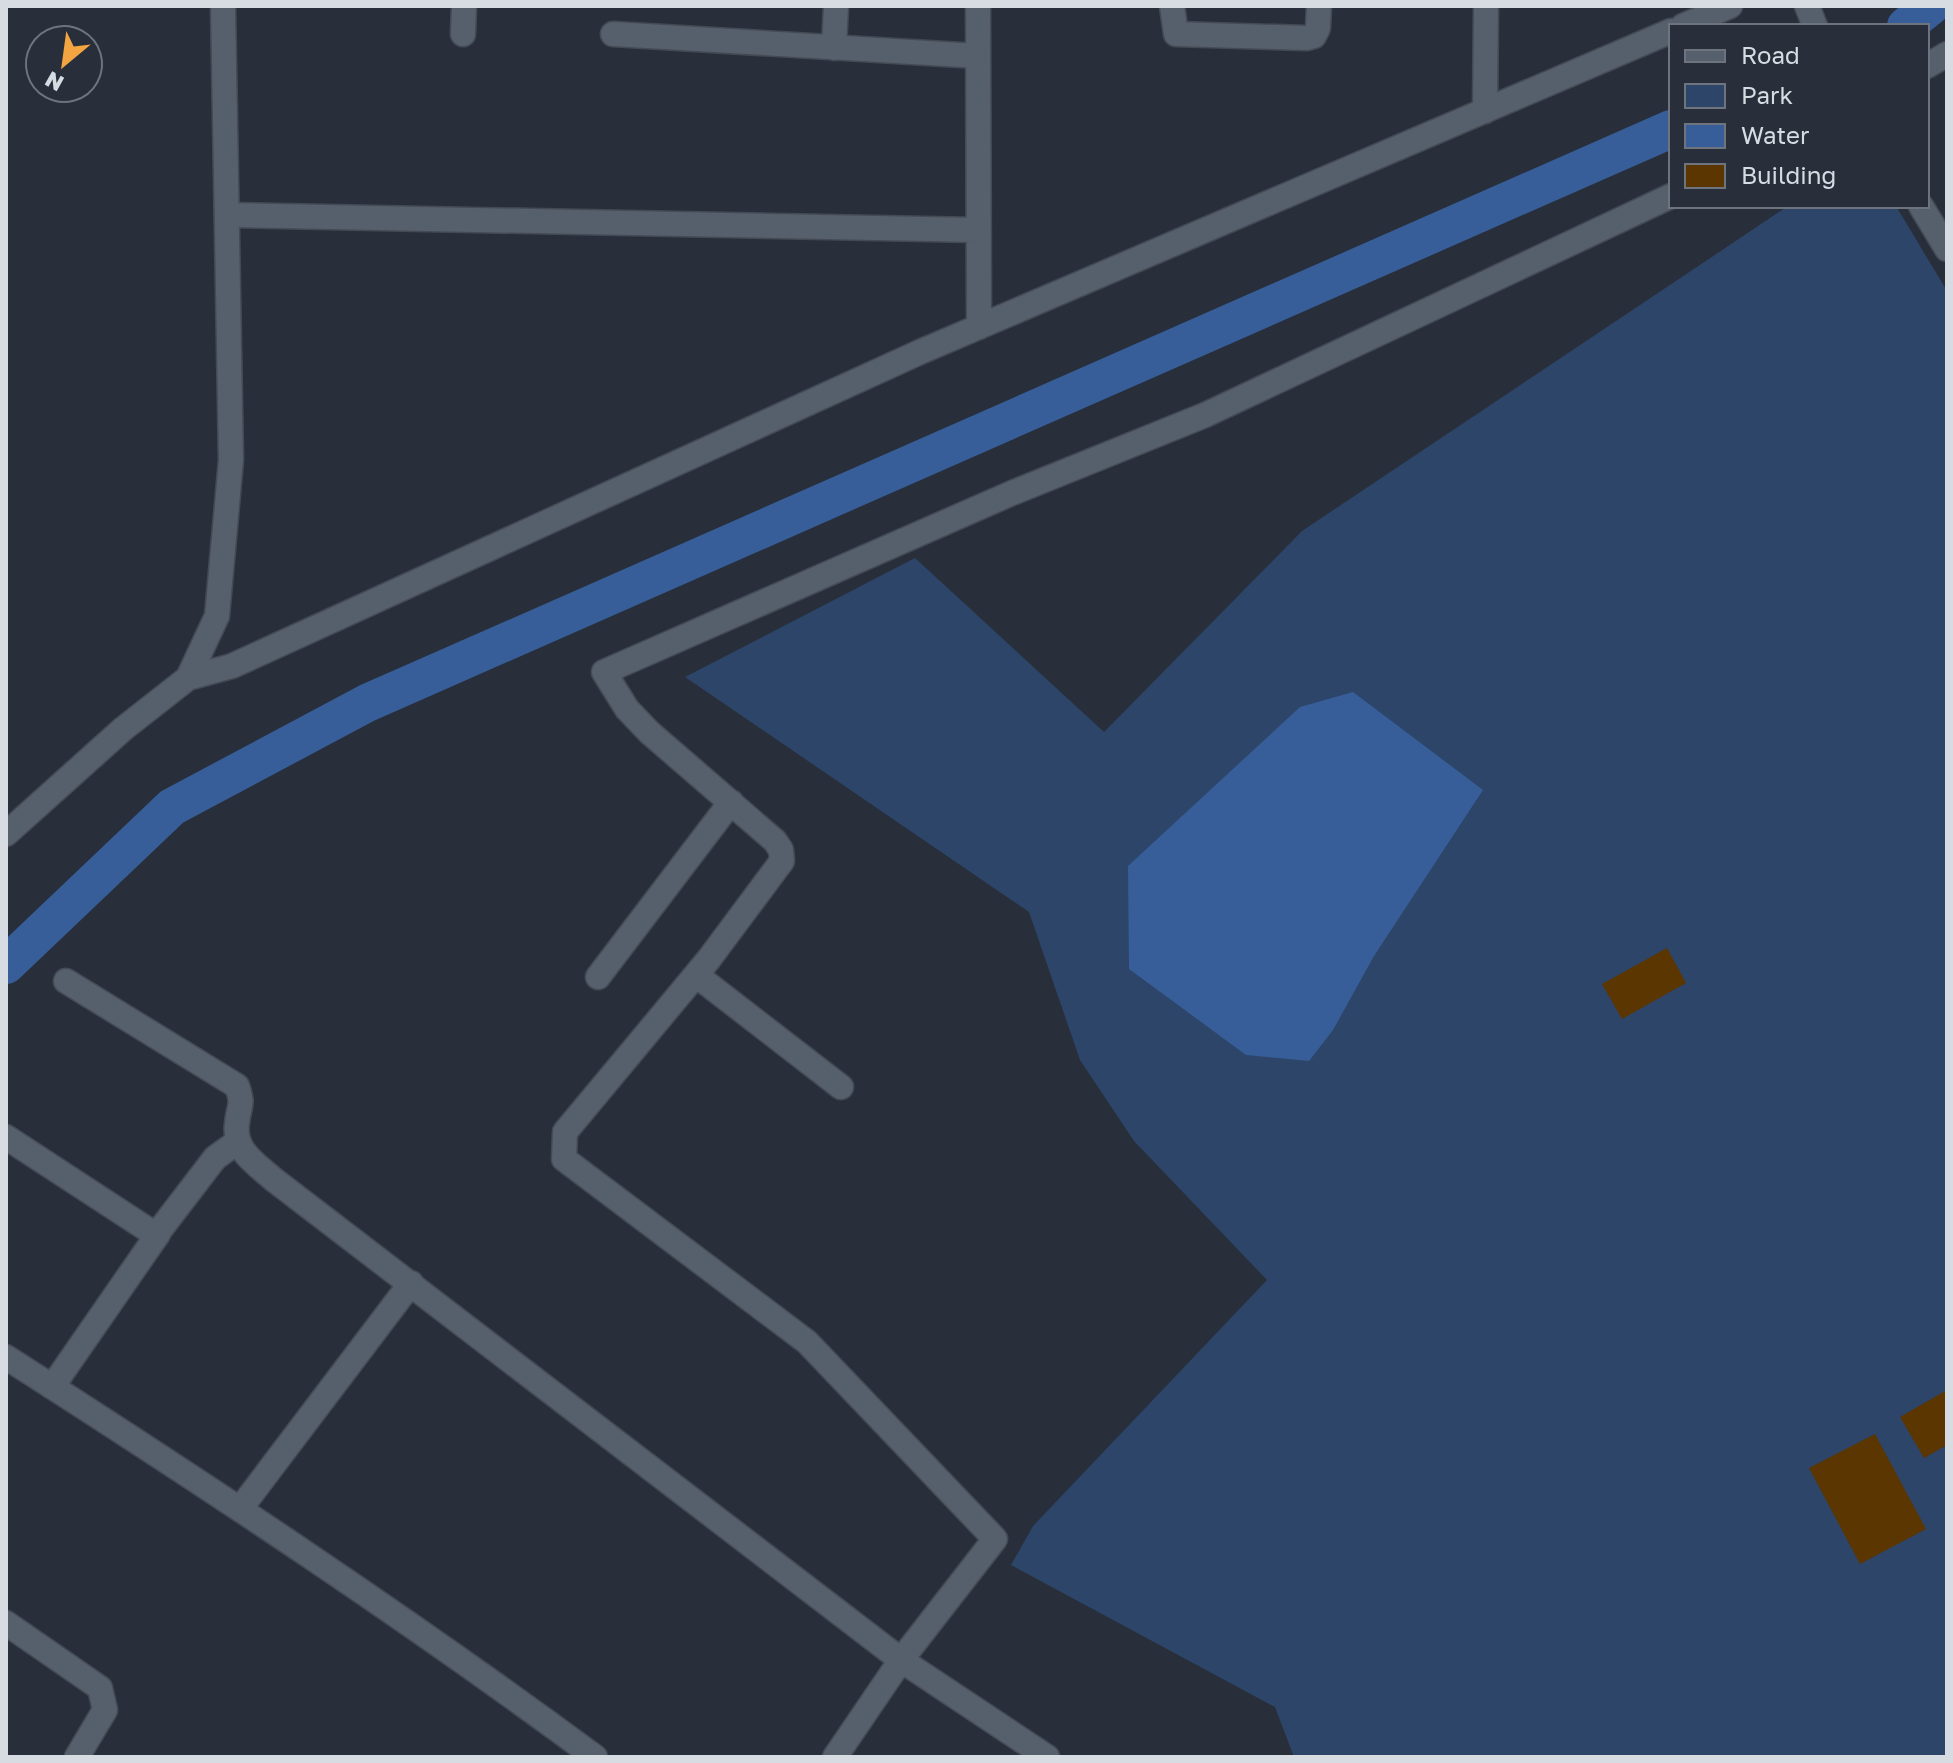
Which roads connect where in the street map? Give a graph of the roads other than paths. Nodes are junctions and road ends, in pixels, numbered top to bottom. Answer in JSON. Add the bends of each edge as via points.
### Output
{"nodes":[{"id":1,"x":223,"y":6,"type":"edge"},
{"id":2,"x":464,"y":6,"type":"edge"},
{"id":3,"x":836,"y":6,"type":"edge"},
{"id":4,"x":978,"y":6,"type":"edge"},
{"id":5,"x":1172,"y":6,"type":"edge"},
{"id":6,"x":1319,"y":6,"type":"edge"},
{"id":7,"x":1486,"y":6,"type":"edge"},
{"id":8,"x":1730,"y":6,"type":"edge"},
{"id":9,"x":1688,"y":24,"type":"edge"},
{"id":10,"x":1669,"y":32,"type":"edge"},
{"id":11,"x":463,"y":34,"type":"dead end"},
{"id":12,"x":613,"y":34,"type":"dead end"},
{"id":13,"x":834,"y":48,"type":"junction"},
{"id":14,"x":1947,"y":54,"type":"edge"},
{"id":15,"x":978,"y":56,"type":"junction"},
{"id":16,"x":1929,"y":65,"type":"edge"},
{"id":17,"x":1485,"y":111,"type":"junction"},
{"id":18,"x":1669,"y":197,"type":"edge"},
{"id":19,"x":1922,"y":208,"type":"edge"},
{"id":20,"x":227,"y":215,"type":"junction"},
{"id":21,"x":977,"y":230,"type":"junction"},
{"id":22,"x":1947,"y":249,"type":"edge"},
{"id":23,"x":979,"y":327,"type":"junction"},
{"id":24,"x":188,"y":678,"type":"junction"},
{"id":25,"x":731,"y":802,"type":"junction"},
{"id":26,"x":6,"y":834,"type":"edge"},
{"id":27,"x":696,"y":975,"type":"junction"},
{"id":28,"x":598,"y":977,"type":"dead end"},
{"id":29,"x":66,"y":981,"type":"dead end"},
{"id":30,"x":841,"y":1087,"type":"dead end"},
{"id":31,"x":6,"y":1137,"type":"edge"},
{"id":32,"x":237,"y":1142,"type":"junction"},
{"id":33,"x":156,"y":1235,"type":"junction"},
{"id":34,"x":411,"y":1283,"type":"junction"},
{"id":35,"x":6,"y":1357,"type":"edge"},
{"id":36,"x":52,"y":1387,"type":"junction"},
{"id":37,"x":240,"y":1509,"type":"junction"},
{"id":38,"x":6,"y":1623,"type":"edge"},
{"id":39,"x":901,"y":1660,"type":"junction"},
{"id":40,"x":77,"y":1757,"type":"edge"},
{"id":41,"x":595,"y":1757,"type":"edge"},
{"id":42,"x":835,"y":1757,"type":"edge"},
{"id":43,"x":1047,"y":1757,"type":"edge"}],
"edges":[{"from":1,"to":20,"type":"street"},
{"from":2,"to":11,"type":"street"},
{"from":3,"to":13,"type":"street"},
{"from":4,"to":15,"type":"street"},
{"from":5,"to":6,"type":"street","via":[[1176,34],[1307,38],[1318,28]]},
{"from":7,"to":17,"type":"street"},
{"from":8,"to":9,"type":"street"},
{"from":10,"to":17,"type":"street"},
{"from":12,"to":13,"type":"street"},
{"from":13,"to":15,"type":"street"},
{"from":14,"to":16,"type":"street"},
{"from":15,"to":21,"type":"street"},
{"from":17,"to":23,"type":"street"},
{"from":18,"to":25,"type":"street","via":[[1205,415],[1012,493],[604,672],[627,709]]},
{"from":19,"to":22,"type":"street"},
{"from":20,"to":21,"type":"street"},
{"from":20,"to":24,"type":"street","via":[[228,491],[217,616]]},
{"from":21,"to":23,"type":"street"},
{"from":23,"to":24,"type":"street","via":[[299,637]]},
{"from":24,"to":26,"type":"street"},
{"from":25,"to":27,"type":"street","via":[[775,841],[782,861]]},
{"from":25,"to":28,"type":"street"},
{"from":27,"to":30,"type":"street"},
{"from":27,"to":39,"type":"street","via":[[565,1132],[564,1159],[807,1342],[995,1539]]},
{"from":29,"to":32,"type":"street","via":[[237,1086],[243,1103]]},
{"from":31,"to":33,"type":"street"},
{"from":32,"to":33,"type":"street","via":[[215,1158]]},
{"from":32,"to":34,"type":"street","via":[[273,1179]]},
{"from":33,"to":36,"type":"street"},
{"from":34,"to":37,"type":"street"},
{"from":34,"to":39,"type":"street"},
{"from":35,"to":36,"type":"street"},
{"from":36,"to":37,"type":"street"},
{"from":37,"to":41,"type":"street","via":[[478,1670]]},
{"from":38,"to":40,"type":"street","via":[[100,1688],[105,1710]]},
{"from":39,"to":42,"type":"street"},
{"from":39,"to":43,"type":"street"}]}
